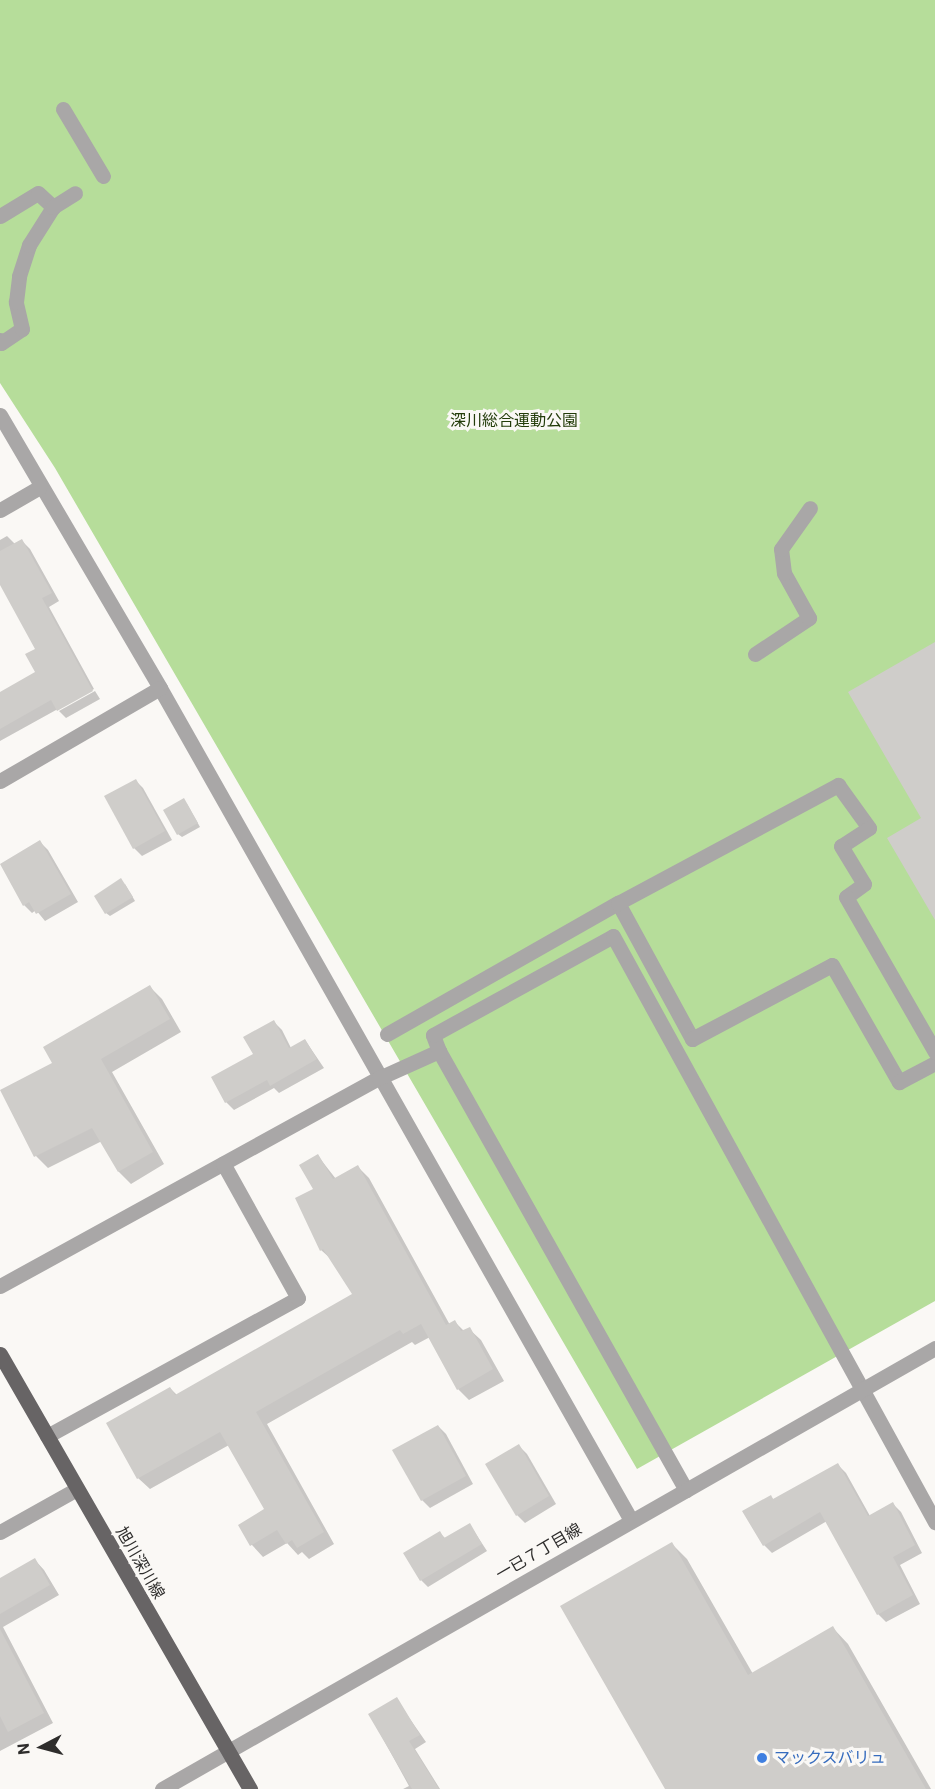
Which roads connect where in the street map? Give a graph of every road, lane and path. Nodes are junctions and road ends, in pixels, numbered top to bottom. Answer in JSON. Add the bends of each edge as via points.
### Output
{"nodes":[{"id":1,"x":63,"y":109,"type":"dead end"},
{"id":2,"x":103,"y":176,"type":"dead end"},
{"id":3,"x":75,"y":193,"type":"dead end"},
{"id":4,"x":52,"y":207,"type":"junction"},
{"id":5,"x":0,"y":216,"type":"edge"},
{"id":6,"x":0,"y":340,"type":"edge"},
{"id":7,"x":0,"y":415,"type":"edge"},
{"id":8,"x":40,"y":487,"type":"junction"},
{"id":9,"x":810,"y":508,"type":"dead end"},
{"id":10,"x":0,"y":510,"type":"edge"},
{"id":11,"x":755,"y":654,"type":"dead end"},
{"id":12,"x":160,"y":688,"type":"junction"},
{"id":13,"x":0,"y":781,"type":"edge"},
{"id":14,"x":618,"y":903,"type":"junction"},
{"id":15,"x":387,"y":1034,"type":"dead end"},
{"id":16,"x":439,"y":1051,"type":"junction"},
{"id":17,"x":935,"y":1052,"type":"edge"},
{"id":18,"x":935,"y":1063,"type":"edge"},
{"id":19,"x":379,"y":1078,"type":"junction"},
{"id":20,"x":222,"y":1164,"type":"junction"},
{"id":21,"x":0,"y":1286,"type":"edge"},
{"id":22,"x":935,"y":1348,"type":"edge"},
{"id":23,"x":0,"y":1354,"type":"edge"},
{"id":24,"x":861,"y":1390,"type":"junction"},
{"id":25,"x":47,"y":1436,"type":"junction"},
{"id":26,"x":77,"y":1488,"type":"junction"},
{"id":27,"x":686,"y":1490,"type":"junction"},
{"id":28,"x":631,"y":1520,"type":"junction"},
{"id":29,"x":935,"y":1522,"type":"edge"},
{"id":30,"x":0,"y":1532,"type":"edge"},
{"id":31,"x":228,"y":1751,"type":"junction"},
{"id":32,"x":162,"y":1789,"type":"edge"},
{"id":33,"x":250,"y":1789,"type":"edge"}],
"edges":[{"from":1,"to":2,"type":"street"},
{"from":3,"to":4,"type":"street"},
{"from":4,"to":5,"type":"street","via":[[38,193]]},
{"from":4,"to":6,"type":"street","via":[[29,245],[19,276],[16,302],[22,329]]},
{"from":7,"to":8,"type":"street"},
{"from":8,"to":10,"type":"street"},
{"from":8,"to":12,"type":"street"},
{"from":9,"to":11,"type":"street","via":[[781,549],[784,573],[809,618]]},
{"from":12,"to":13,"type":"street"},
{"from":12,"to":19,"type":"street"},
{"from":14,"to":15,"type":"street"},
{"from":14,"to":17,"type":"street","via":[[838,785],[868,828],[841,846],[864,884],[846,897]]},
{"from":14,"to":18,"type":"street","via":[[692,1039],[832,965],[899,1082]]},
{"from":16,"to":19,"type":"street"},
{"from":16,"to":24,"type":"street","via":[[433,1035],[614,936]]},
{"from":16,"to":27,"type":"street"},
{"from":19,"to":20,"type":"street"},
{"from":19,"to":28,"type":"street"},
{"from":20,"to":21,"type":"street"},
{"from":20,"to":25,"type":"street","via":[[298,1298]]},
{"from":22,"to":24,"type":"street","name":"一已７丁目線"},
{"from":23,"to":25,"type":"main road","name":"旭川深川線"},
{"from":24,"to":27,"type":"street","name":"一已７丁目線"},
{"from":24,"to":29,"type":"street"},
{"from":25,"to":26,"type":"main road","name":"旭川深川線"},
{"from":26,"to":30,"type":"street"},
{"from":26,"to":31,"type":"main road","name":"旭川深川線"},
{"from":27,"to":28,"type":"street","name":"一已７丁目線"},
{"from":28,"to":31,"type":"street","name":"一已７丁目線"},
{"from":31,"to":32,"type":"street","name":"一已７丁目線"},
{"from":31,"to":33,"type":"main road","name":"旭川深川線"}]}
